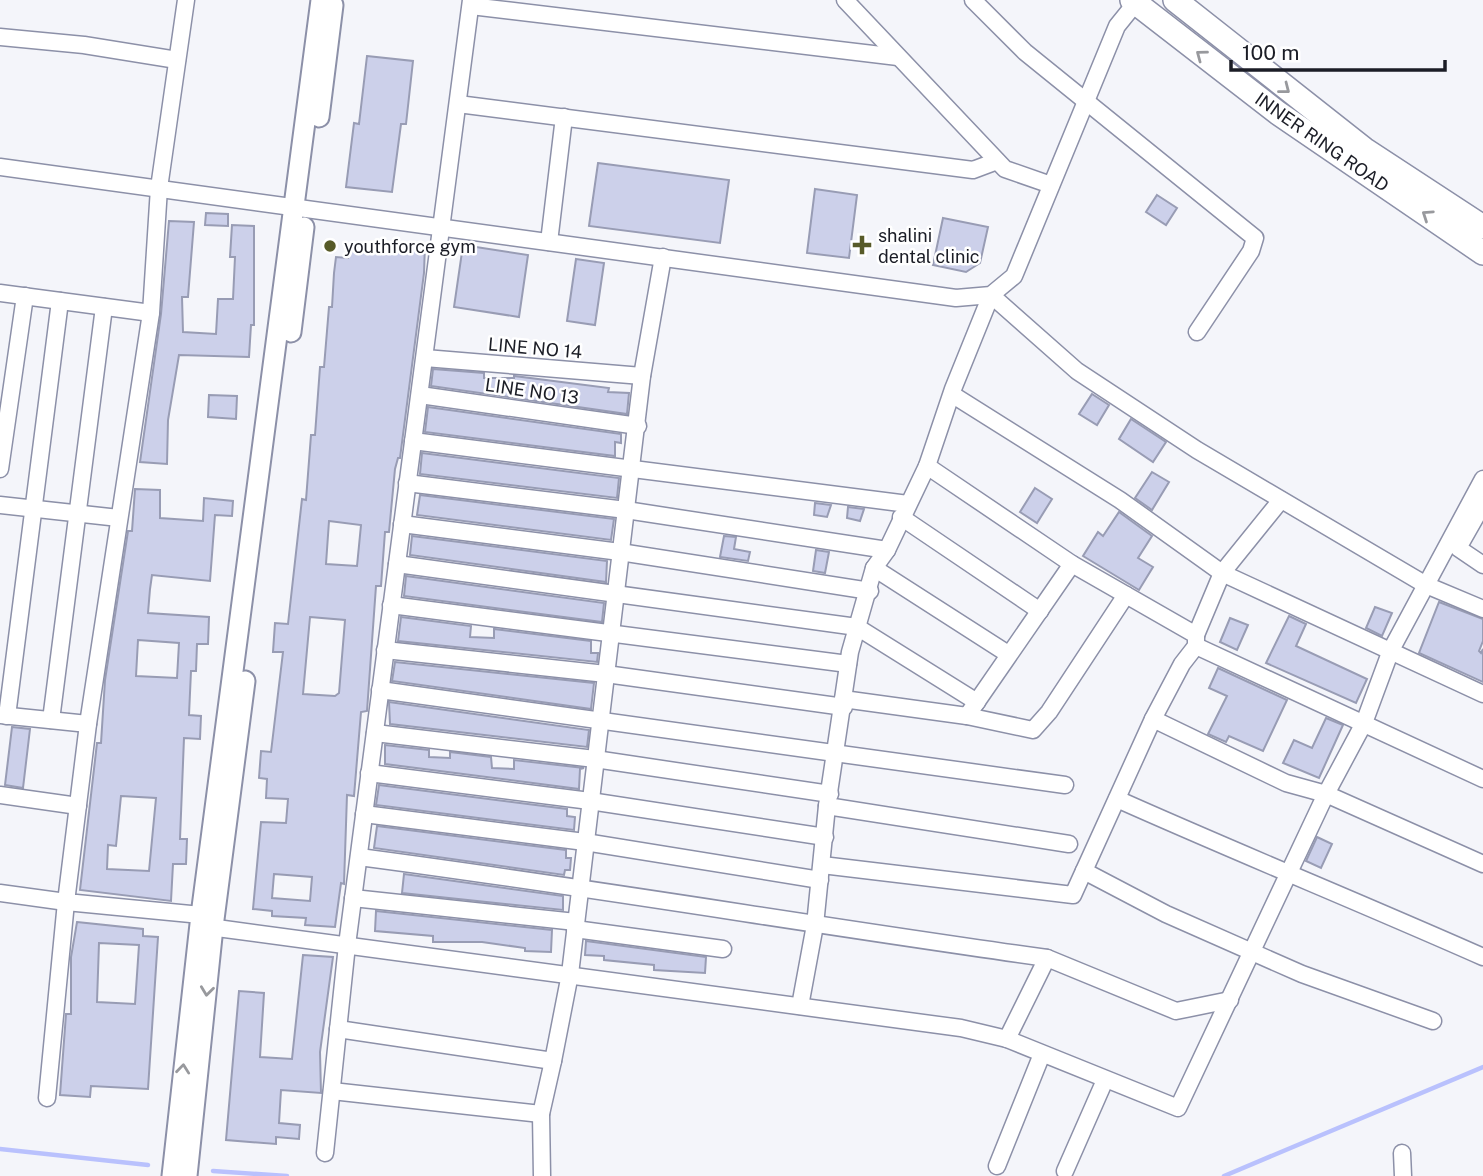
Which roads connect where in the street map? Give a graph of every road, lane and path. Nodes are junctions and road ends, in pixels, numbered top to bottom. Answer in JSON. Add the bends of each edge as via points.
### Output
{"nodes":[{"id":1,"x":186,"y":0,"type":"edge"},
{"id":2,"x":321,"y":0,"type":"edge"},
{"id":3,"x":334,"y":0,"type":"edge"},
{"id":4,"x":845,"y":0,"type":"edge"},
{"id":5,"x":973,"y":0,"type":"edge"},
{"id":6,"x":1175,"y":0,"type":"edge"},
{"id":7,"x":1135,"y":1,"type":"edge"},
{"id":8,"x":471,"y":3,"type":"edge"},
{"id":9,"x":0,"y":37,"type":"edge"},
{"id":10,"x":898,"y":57,"type":"junction"},
{"id":11,"x":177,"y":60,"type":"junction"},
{"id":12,"x":1086,"y":103,"type":"junction"},
{"id":13,"x":458,"y":104,"type":"junction"},
{"id":14,"x":564,"y":117,"type":"junction"},
{"id":15,"x":997,"y":161,"type":"junction"},
{"id":16,"x":0,"y":167,"type":"edge"},
{"id":17,"x":1051,"y":185,"type":"junction"},
{"id":18,"x":159,"y":188,"type":"junction"},
{"id":19,"x":300,"y":207,"type":"junction"},
{"id":20,"x":443,"y":227,"type":"junction"},
{"id":21,"x":1483,"y":227,"type":"edge"},
{"id":22,"x":549,"y":242,"type":"junction"},
{"id":23,"x":1483,"y":253,"type":"edge"},
{"id":24,"x":663,"y":257,"type":"junction"},
{"id":25,"x":0,"y":293,"type":"edge"},
{"id":26,"x":991,"y":295,"type":"junction"},
{"id":27,"x":25,"y":296,"type":"junction"},
{"id":28,"x":60,"y":301,"type":"junction"},
{"id":29,"x":104,"y":307,"type":"junction"},
{"id":30,"x":151,"y":313,"type":"junction"},
{"id":31,"x":1197,"y":332,"type":"dead end"},
{"id":32,"x":425,"y":358,"type":"junction"},
{"id":33,"x":642,"y":376,"type":"junction"},
{"id":34,"x":420,"y":395,"type":"junction"},
{"id":35,"x":953,"y":395,"type":"junction"},
{"id":36,"x":638,"y":426,"type":"junction"},
{"id":37,"x":413,"y":441,"type":"junction"},
{"id":38,"x":927,"y":466,"type":"junction"},
{"id":39,"x":632,"y":468,"type":"junction"},
{"id":40,"x":0,"y":469,"type":"edge"},
{"id":41,"x":1483,"y":479,"type":"edge"},
{"id":42,"x":407,"y":483,"type":"junction"},
{"id":43,"x":1281,"y":500,"type":"junction"},
{"id":44,"x":1483,"y":504,"type":"edge"},
{"id":45,"x":0,"y":505,"type":"edge"},
{"id":46,"x":626,"y":510,"type":"junction"},
{"id":47,"x":905,"y":510,"type":"junction"},
{"id":48,"x":35,"y":511,"type":"junction"},
{"id":49,"x":79,"y":516,"type":"junction"},
{"id":50,"x":119,"y":518,"type":"junction"},
{"id":51,"x":402,"y":524,"type":"junction"},
{"id":52,"x":887,"y":550,"type":"junction"},
{"id":53,"x":620,"y":552,"type":"junction"},
{"id":54,"x":397,"y":564,"type":"junction"},
{"id":55,"x":1072,"y":564,"type":"junction"},
{"id":56,"x":1483,"y":565,"type":"edge"},
{"id":57,"x":874,"y":568,"type":"junction"},
{"id":58,"x":1223,"y":573,"type":"junction"},
{"id":59,"x":1426,"y":585,"type":"junction"},
{"id":60,"x":870,"y":591,"type":"junction"},
{"id":61,"x":615,"y":592,"type":"junction"},
{"id":62,"x":1126,"y":595,"type":"junction"},
{"id":63,"x":391,"y":605,"type":"junction"},
{"id":64,"x":1483,"y":609,"type":"edge"},
{"id":65,"x":1040,"y":611,"type":"junction"},
{"id":66,"x":857,"y":627,"type":"junction"},
{"id":67,"x":610,"y":632,"type":"junction"},
{"id":68,"x":1196,"y":641,"type":"junction"},
{"id":69,"x":385,"y":650,"type":"junction"},
{"id":70,"x":1391,"y":650,"type":"junction"},
{"id":71,"x":1008,"y":654,"type":"junction"},
{"id":72,"x":848,"y":664,"type":"junction"},
{"id":73,"x":606,"y":674,"type":"junction"},
{"id":74,"x":380,"y":690,"type":"junction"},
{"id":75,"x":1483,"y":694,"type":"edge"},
{"id":76,"x":977,"y":702,"type":"junction"},
{"id":77,"x":844,"y":703,"type":"junction"},
{"id":78,"x":4,"y":716,"type":"edge"},
{"id":79,"x":967,"y":716,"type":"junction"},
{"id":80,"x":600,"y":719,"type":"junction"},
{"id":81,"x":1153,"y":719,"type":"junction"},
{"id":82,"x":51,"y":720,"type":"junction"},
{"id":83,"x":1364,"y":723,"type":"junction"},
{"id":84,"x":88,"y":724,"type":"junction"},
{"id":85,"x":375,"y":733,"type":"junction"},
{"id":86,"x":836,"y":754,"type":"junction"},
{"id":87,"x":595,"y":759,"type":"junction"},
{"id":88,"x":369,"y":773,"type":"junction"},
{"id":89,"x":1483,"y":779,"type":"edge"},
{"id":90,"x":1065,"y":785,"type":"dead end"},
{"id":91,"x":1326,"y":794,"type":"junction"},
{"id":92,"x":0,"y":795,"type":"edge"},
{"id":93,"x":1117,"y":799,"type":"junction"},
{"id":94,"x":829,"y":800,"type":"junction"},
{"id":95,"x":590,"y":802,"type":"junction"},
{"id":96,"x":78,"y":806,"type":"junction"},
{"id":97,"x":364,"y":814,"type":"junction"},
{"id":98,"x":825,"y":837,"type":"junction"},
{"id":99,"x":585,"y":842,"type":"junction"},
{"id":100,"x":1069,"y":844,"type":"dead end"},
{"id":101,"x":359,"y":857,"type":"junction"},
{"id":102,"x":1483,"y":864,"type":"edge"},
{"id":103,"x":1084,"y":871,"type":"junction"},
{"id":104,"x":821,"y":873,"type":"junction"},
{"id":105,"x":1290,"y":876,"type":"junction"},
{"id":106,"x":580,"y":886,"type":"junction"},
{"id":107,"x":0,"y":893,"type":"edge"},
{"id":108,"x":353,"y":898,"type":"junction"},
{"id":109,"x":66,"y":902,"type":"junction"},
{"id":110,"x":205,"y":923,"type":"junction"},
{"id":111,"x":815,"y":925,"type":"junction"},
{"id":112,"x":575,"y":926,"type":"junction"},
{"id":113,"x":347,"y":945,"type":"junction"},
{"id":114,"x":723,"y":949,"type":"dead end"},
{"id":115,"x":1253,"y":952,"type":"junction"},
{"id":116,"x":1483,"y":957,"type":"edge"},
{"id":117,"x":1046,"y":958,"type":"junction"},
{"id":118,"x":569,"y":974,"type":"junction"},
{"id":119,"x":1230,"y":1000,"type":"junction"},
{"id":120,"x":800,"y":1006,"type":"junction"},
{"id":121,"x":1433,"y":1021,"type":"dead end"},
{"id":122,"x":338,"y":1029,"type":"junction"},
{"id":123,"x":1007,"y":1039,"type":"junction"},
{"id":124,"x":1042,"y":1054,"type":"junction"},
{"id":125,"x":553,"y":1061,"type":"junction"},
{"id":126,"x":1105,"y":1080,"type":"junction"},
{"id":127,"x":332,"y":1091,"type":"junction"},
{"id":128,"x":47,"y":1098,"type":"dead end"},
{"id":129,"x":541,"y":1114,"type":"junction"},
{"id":130,"x":325,"y":1153,"type":"dead end"},
{"id":131,"x":1402,"y":1153,"type":"dead end"},
{"id":132,"x":997,"y":1166,"type":"dead end"},
{"id":133,"x":180,"y":1169,"type":"edge"},
{"id":134,"x":1065,"y":1171,"type":"dead end"},
{"id":135,"x":542,"y":1176,"type":"edge"},
{"id":136,"x":1403,"y":1176,"type":"edge"}],
"edges":[{"from":1,"to":11,"type":"street"},
{"from":2,"to":19,"type":"main road"},
{"from":3,"to":19,"type":"main road"},
{"from":4,"to":10,"type":"street"},
{"from":5,"to":12,"type":"street"},
{"from":6,"to":21,"type":"highway","name":"INNER RING ROAD","one_way":true,"via":[[1364,149]]},
{"from":7,"to":12,"type":"street","via":[[1117,26]]},
{"from":23,"to":7,"type":"highway","name":"INNER RING ROAD","one_way":true,"via":[[1278,113]]},
{"from":8,"to":10,"type":"street"},
{"from":8,"to":13,"type":"street"},
{"from":9,"to":11,"type":"street"},
{"from":10,"to":15,"type":"street"},
{"from":11,"to":18,"type":"street"},
{"from":12,"to":17,"type":"street"},
{"from":12,"to":31,"type":"street","via":[[1255,238]]},
{"from":13,"to":14,"type":"street"},
{"from":13,"to":20,"type":"street"},
{"from":14,"to":15,"type":"street","via":[[973,170]]},
{"from":14,"to":22,"type":"street"},
{"from":15,"to":17,"type":"street","via":[[1005,169]]},
{"from":16,"to":18,"type":"street"},
{"from":17,"to":26,"type":"street","via":[[1014,276]]},
{"from":18,"to":19,"type":"street"},
{"from":18,"to":30,"type":"street"},
{"from":19,"to":20,"type":"street"},
{"from":19,"to":110,"type":"main road"},
{"from":20,"to":22,"type":"street"},
{"from":20,"to":32,"type":"street"},
{"from":22,"to":24,"type":"street"},
{"from":24,"to":26,"type":"street","via":[[956,298]]},
{"from":24,"to":33,"type":"street"},
{"from":25,"to":27,"type":"street"},
{"from":26,"to":35,"type":"street"},
{"from":26,"to":43,"type":"street","via":[[1077,371]]},
{"from":27,"to":28,"type":"street"},
{"from":27,"to":40,"type":"street"},
{"from":28,"to":29,"type":"street"},
{"from":28,"to":48,"type":"street"},
{"from":29,"to":30,"type":"street"},
{"from":29,"to":49,"type":"street"},
{"from":30,"to":50,"type":"street"},
{"from":32,"to":33,"type":"street","name":"LINE NO 14"},
{"from":32,"to":34,"type":"street"},
{"from":33,"to":36,"type":"street"},
{"from":34,"to":36,"type":"street","name":"LINE NO 13"},
{"from":34,"to":37,"type":"street"},
{"from":35,"to":38,"type":"street"},
{"from":35,"to":58,"type":"street","via":[[1120,500]]},
{"from":36,"to":39,"type":"street"},
{"from":37,"to":39,"type":"street"},
{"from":37,"to":42,"type":"street"},
{"from":38,"to":47,"type":"street"},
{"from":38,"to":55,"type":"street"},
{"from":39,"to":46,"type":"street"},
{"from":39,"to":47,"type":"street"},
{"from":41,"to":59,"type":"street"},
{"from":42,"to":46,"type":"street"},
{"from":42,"to":51,"type":"street"},
{"from":43,"to":58,"type":"street"},
{"from":43,"to":59,"type":"street"},
{"from":44,"to":56,"type":"street","via":[[1458,548]]},
{"from":45,"to":48,"type":"street"},
{"from":46,"to":52,"type":"street"},
{"from":46,"to":53,"type":"street"},
{"from":47,"to":52,"type":"street"},
{"from":47,"to":65,"type":"street"},
{"from":48,"to":49,"type":"street"},
{"from":48,"to":78,"type":"street"},
{"from":49,"to":50,"type":"street"},
{"from":49,"to":82,"type":"street"},
{"from":50,"to":84,"type":"street"},
{"from":51,"to":53,"type":"street"},
{"from":51,"to":54,"type":"street"},
{"from":52,"to":57,"type":"street"},
{"from":53,"to":60,"type":"street"},
{"from":53,"to":61,"type":"street"},
{"from":54,"to":61,"type":"street"},
{"from":54,"to":63,"type":"street"},
{"from":55,"to":62,"type":"street"},
{"from":55,"to":65,"type":"street"},
{"from":57,"to":60,"type":"street"},
{"from":57,"to":71,"type":"street"},
{"from":58,"to":68,"type":"street"},
{"from":58,"to":70,"type":"street"},
{"from":59,"to":64,"type":"street"},
{"from":59,"to":70,"type":"street"},
{"from":60,"to":66,"type":"street"},
{"from":61,"to":66,"type":"street"},
{"from":61,"to":67,"type":"street"},
{"from":62,"to":68,"type":"street"},
{"from":62,"to":79,"type":"street","via":[[1033,730]]},
{"from":63,"to":67,"type":"street"},
{"from":63,"to":69,"type":"street"},
{"from":65,"to":71,"type":"street"},
{"from":66,"to":72,"type":"street"},
{"from":66,"to":76,"type":"street"},
{"from":67,"to":72,"type":"street"},
{"from":67,"to":73,"type":"street"},
{"from":68,"to":81,"type":"street"},
{"from":68,"to":83,"type":"street"},
{"from":69,"to":73,"type":"street"},
{"from":69,"to":74,"type":"street"},
{"from":70,"to":75,"type":"street"},
{"from":70,"to":83,"type":"street"},
{"from":71,"to":76,"type":"street"},
{"from":72,"to":77,"type":"street"},
{"from":73,"to":77,"type":"street"},
{"from":73,"to":80,"type":"street"},
{"from":74,"to":80,"type":"street"},
{"from":74,"to":85,"type":"street"},
{"from":76,"to":79,"type":"street"},
{"from":77,"to":79,"type":"street"},
{"from":77,"to":86,"type":"street"},
{"from":78,"to":82,"type":"street"},
{"from":80,"to":86,"type":"street"},
{"from":80,"to":87,"type":"street"},
{"from":81,"to":91,"type":"street","via":[[1286,783]]},
{"from":81,"to":93,"type":"street"},
{"from":82,"to":84,"type":"street"},
{"from":83,"to":89,"type":"street"},
{"from":83,"to":91,"type":"street"},
{"from":84,"to":96,"type":"street"},
{"from":85,"to":87,"type":"street"},
{"from":85,"to":88,"type":"street"},
{"from":86,"to":90,"type":"street"},
{"from":86,"to":94,"type":"street"},
{"from":87,"to":94,"type":"street"},
{"from":87,"to":95,"type":"street"},
{"from":88,"to":95,"type":"street"},
{"from":88,"to":97,"type":"street"},
{"from":91,"to":102,"type":"street"},
{"from":91,"to":105,"type":"street"},
{"from":92,"to":96,"type":"street"},
{"from":93,"to":103,"type":"street"},
{"from":93,"to":105,"type":"street"},
{"from":94,"to":98,"type":"street"},
{"from":94,"to":100,"type":"street"},
{"from":95,"to":98,"type":"street"},
{"from":95,"to":99,"type":"street"},
{"from":96,"to":109,"type":"street"},
{"from":97,"to":99,"type":"street"},
{"from":97,"to":101,"type":"street"},
{"from":98,"to":104,"type":"street"},
{"from":99,"to":104,"type":"street"},
{"from":99,"to":106,"type":"street"},
{"from":101,"to":106,"type":"street"},
{"from":101,"to":108,"type":"street"},
{"from":103,"to":104,"type":"street","via":[[1073,895]]},
{"from":103,"to":115,"type":"street"},
{"from":104,"to":111,"type":"street"},
{"from":105,"to":115,"type":"street"},
{"from":105,"to":116,"type":"street"},
{"from":106,"to":111,"type":"street"},
{"from":106,"to":112,"type":"street"},
{"from":107,"to":109,"type":"street"},
{"from":108,"to":112,"type":"street"},
{"from":108,"to":113,"type":"street"},
{"from":109,"to":110,"type":"street"},
{"from":109,"to":128,"type":"street"},
{"from":110,"to":113,"type":"street"},
{"from":110,"to":133,"type":"main road"},
{"from":111,"to":117,"type":"street"},
{"from":111,"to":120,"type":"street"},
{"from":112,"to":114,"type":"street"},
{"from":112,"to":118,"type":"street"},
{"from":113,"to":118,"type":"street"},
{"from":113,"to":122,"type":"street"},
{"from":115,"to":119,"type":"street"},
{"from":115,"to":121,"type":"street"},
{"from":117,"to":119,"type":"street","via":[[1176,1011]]},
{"from":117,"to":123,"type":"street"},
{"from":118,"to":120,"type":"street"},
{"from":118,"to":125,"type":"street"},
{"from":119,"to":126,"type":"street","via":[[1178,1108]]},
{"from":120,"to":123,"type":"street","via":[[961,1028]]},
{"from":122,"to":125,"type":"street"},
{"from":122,"to":127,"type":"street"},
{"from":123,"to":124,"type":"street"},
{"from":124,"to":126,"type":"street"},
{"from":124,"to":132,"type":"street"},
{"from":125,"to":129,"type":"street"},
{"from":126,"to":134,"type":"street"},
{"from":127,"to":129,"type":"street"},
{"from":127,"to":130,"type":"street"},
{"from":129,"to":135,"type":"street"},
{"from":131,"to":136,"type":"street"}]}
